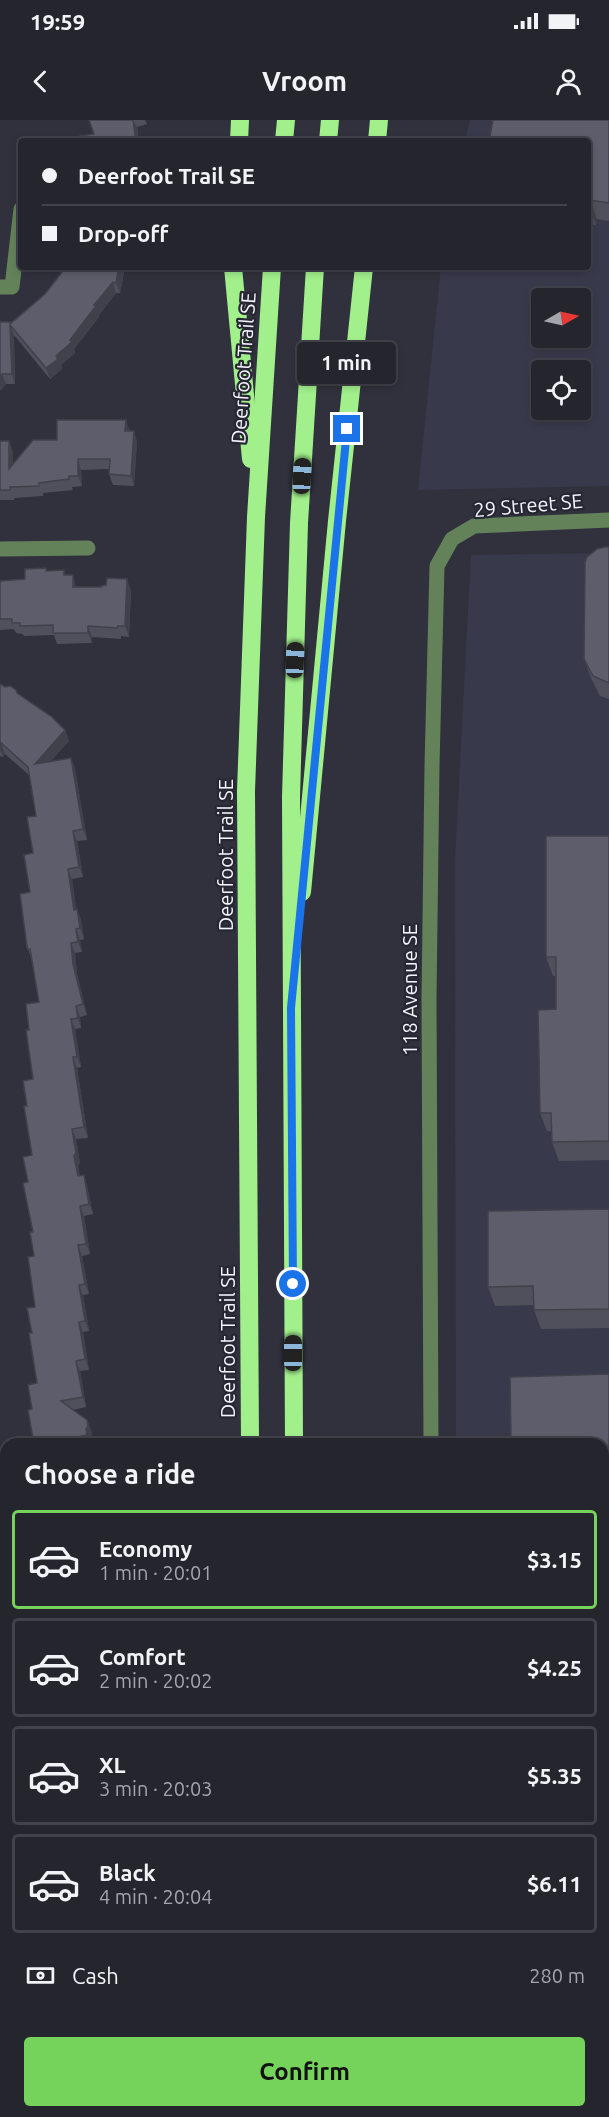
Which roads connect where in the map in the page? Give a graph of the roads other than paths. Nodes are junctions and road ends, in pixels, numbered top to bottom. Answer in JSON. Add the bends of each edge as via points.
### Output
{"nodes":[{"id":1,"x":240,"y":120,"type":"edge"},
{"id":2,"x":286,"y":120,"type":"edge"},
{"id":3,"x":330,"y":120,"type":"edge"},
{"id":4,"x":379,"y":120,"type":"edge"},
{"id":5,"x":239,"y":138,"type":"edge"},
{"id":6,"x":284,"y":138,"type":"edge"},
{"id":7,"x":328,"y":138,"type":"edge"},
{"id":8,"x":377,"y":138,"type":"edge"},
{"id":9,"x":18,"y":235,"type":"edge"},
{"id":10,"x":233,"y":270,"type":"edge"},
{"id":11,"x":272,"y":270,"type":"edge"},
{"id":12,"x":315,"y":270,"type":"edge"},
{"id":13,"x":364,"y":270,"type":"edge"},
{"id":14,"x":0,"y":287,"type":"edge"},
{"id":15,"x":256,"y":517,"type":"junction"},
{"id":16,"x":609,"y":520,"type":"edge"},
{"id":17,"x":452,"y":539,"type":"joint"},
{"id":18,"x":88,"y":548,"type":"dead end"},
{"id":19,"x":0,"y":549,"type":"edge"},
{"id":20,"x":291,"y":1008,"type":"junction"},
{"id":21,"x":250,"y":1438,"type":"edge"},
{"id":22,"x":294,"y":1438,"type":"edge"},
{"id":23,"x":431,"y":1438,"type":"edge"}],
"edges":[{"from":1,"to":5,"type":"highway"},
{"from":2,"to":6,"type":"highway"},
{"from":3,"to":7,"type":"highway"},
{"from":4,"to":8,"type":"highway"},
{"from":9,"to":14,"type":"street","via":[[12,287]]},
{"from":10,"to":15,"type":"highway"},
{"from":11,"to":15,"type":"highway","name":"Deerfoot Trail SE"},
{"from":12,"to":20,"type":"highway","via":[[299,523],[291,797]]},
{"from":13,"to":20,"type":"highway"},
{"from":15,"to":21,"type":"highway","name":"Deerfoot Trail SE","via":[[246,791]]},
{"from":16,"to":17,"type":"street","name":"29 Street SE","via":[[474,526]]},
{"from":17,"to":23,"type":"street","name":"118 Avenue SE","via":[[437,566],[432,766]]},
{"from":18,"to":19,"type":"street"},
{"from":20,"to":22,"type":"highway"}]}
